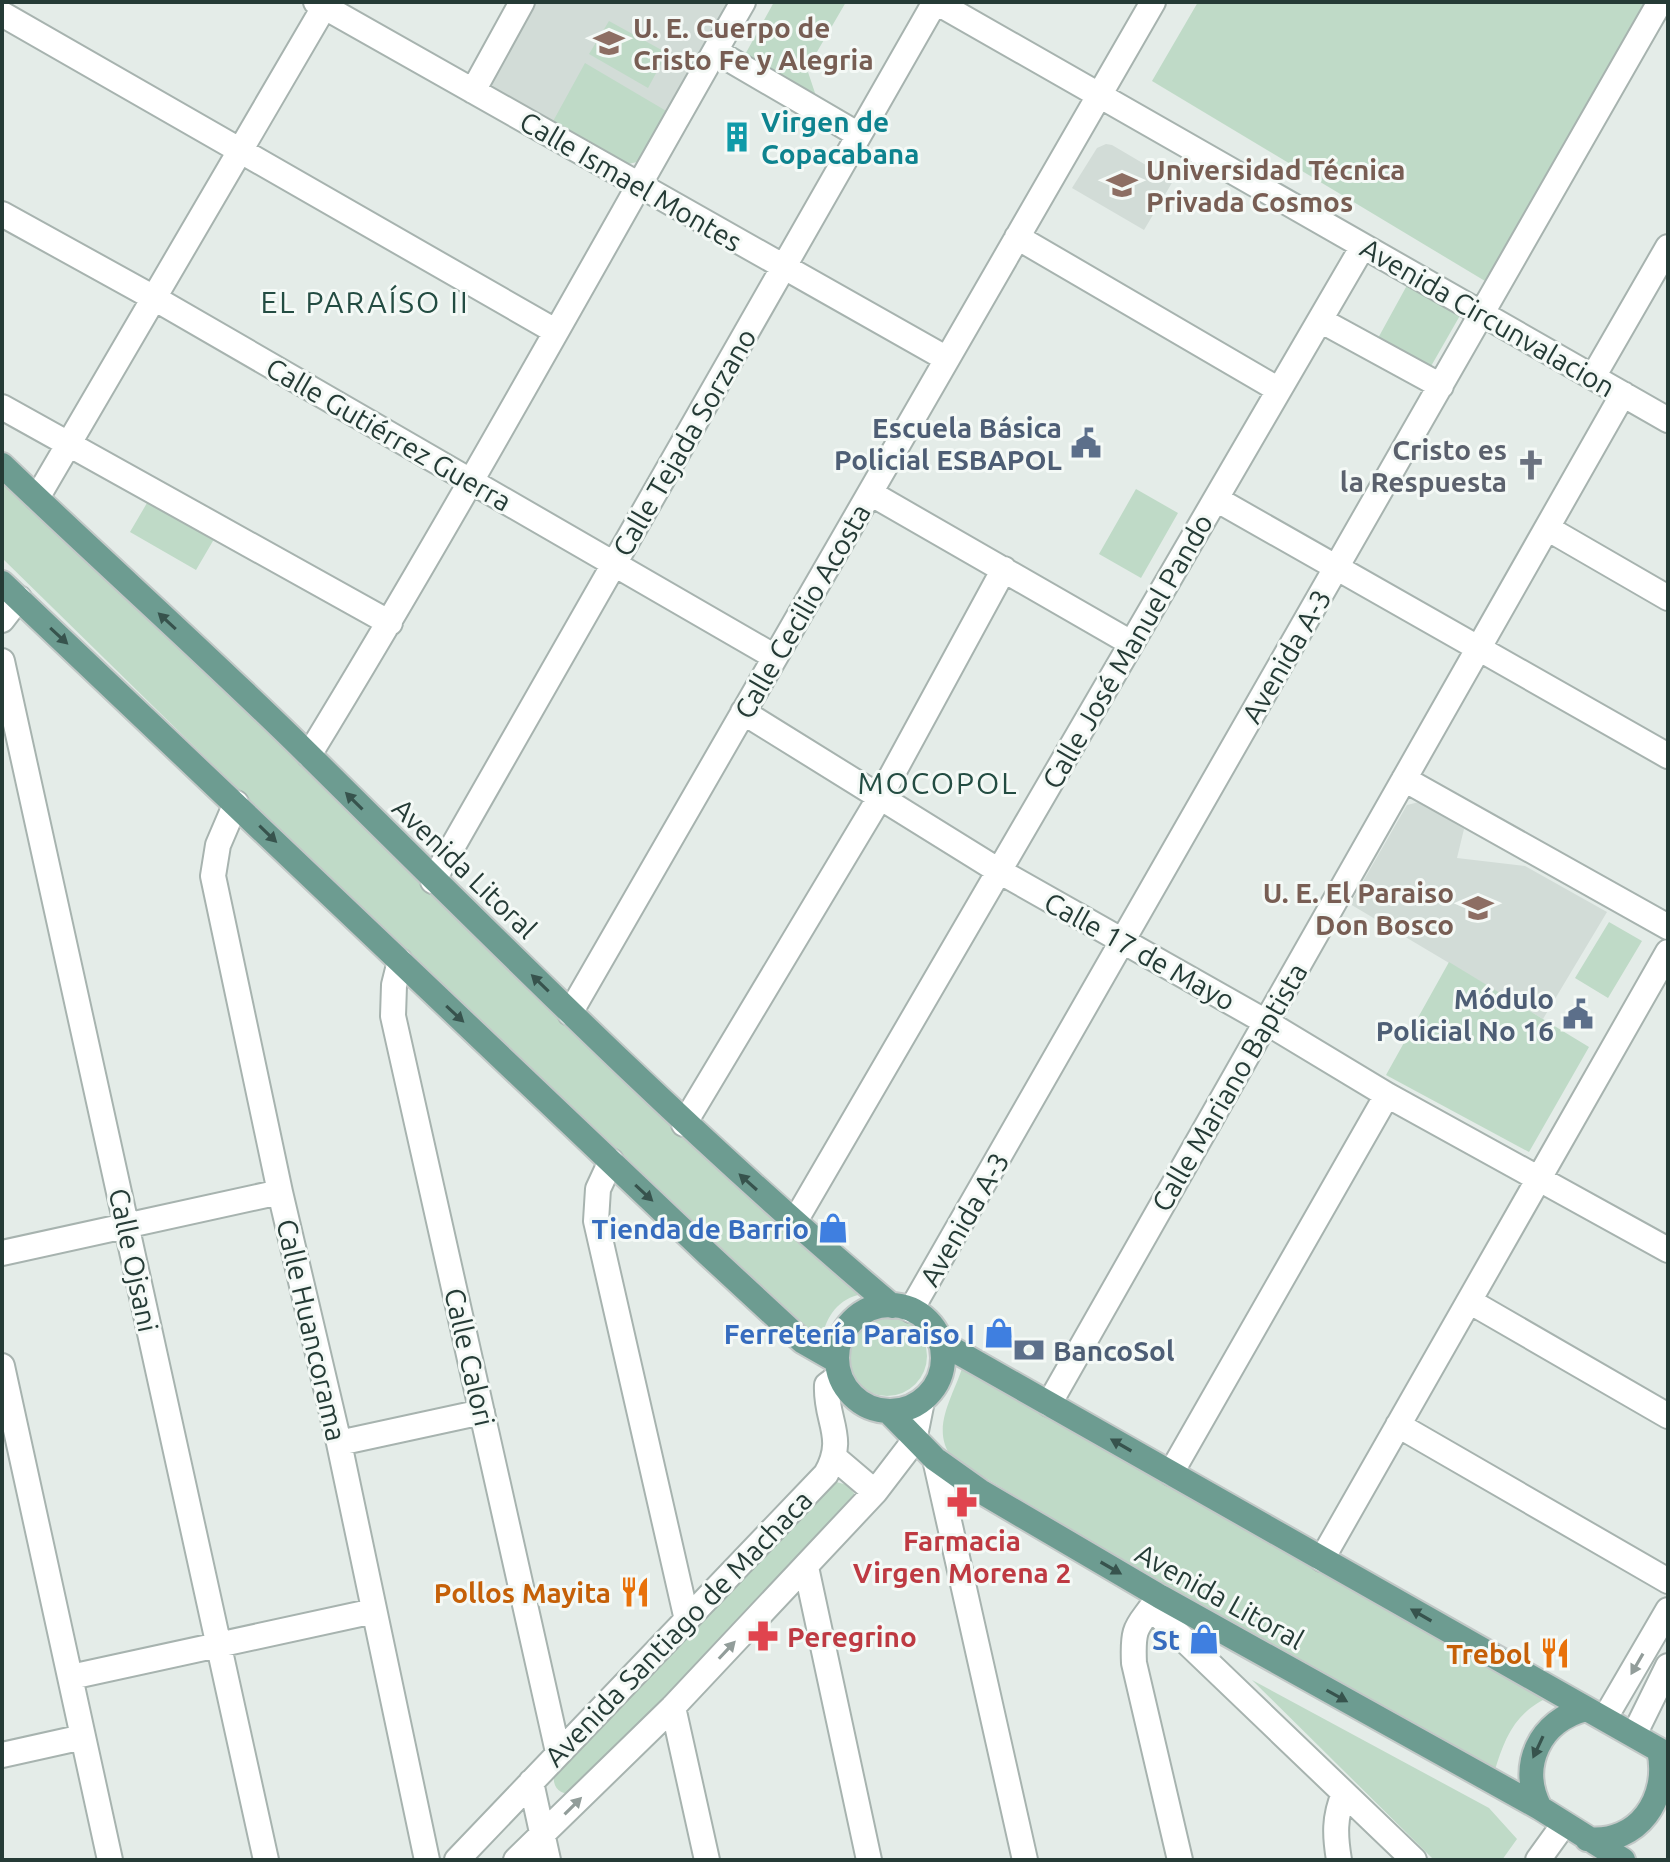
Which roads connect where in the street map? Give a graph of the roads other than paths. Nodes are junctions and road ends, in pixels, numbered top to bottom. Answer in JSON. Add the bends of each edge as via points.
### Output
{"nodes":[{"id":1,"x":522,"y":2,"type":"edge"},
{"id":2,"x":743,"y":2,"type":"edge"},
{"id":3,"x":936,"y":2,"type":"edge"},
{"id":4,"x":1153,"y":2,"type":"edge"},
{"id":5,"x":1660,"y":2,"type":"edge"},
{"id":6,"x":322,"y":4,"type":"edge"},
{"id":7,"x":2,"y":14,"type":"edge"},
{"id":8,"x":715,"y":51,"type":"junction"},
{"id":9,"x":473,"y":91,"type":"junction"},
{"id":10,"x":1099,"y":95,"type":"junction"},
{"id":11,"x":859,"y":135,"type":"junction"},
{"id":12,"x":239,"y":152,"type":"junction"},
{"id":13,"x":639,"y":185,"type":"junction"},
{"id":14,"x":2,"y":214,"type":"edge"},
{"id":15,"x":1017,"y":237,"type":"junction"},
{"id":16,"x":1363,"y":246,"type":"junction"},
{"id":17,"x":1666,"y":253,"type":"edge"},
{"id":18,"x":784,"y":267,"type":"junction"},
{"id":19,"x":154,"y":298,"type":"junction"},
{"id":20,"x":1482,"y":313,"type":"junction"},
{"id":21,"x":1320,"y":320,"type":"junction"},
{"id":22,"x":555,"y":331,"type":"junction"},
{"id":23,"x":947,"y":359,"type":"junction"},
{"id":24,"x":1593,"y":377,"type":"junction"},
{"id":25,"x":1441,"y":386,"type":"junction"},
{"id":26,"x":1279,"y":390,"type":"junction"},
{"id":27,"x":1623,"y":394,"type":"junction"},
{"id":28,"x":2,"y":407,"type":"edge"},
{"id":29,"x":1668,"y":420,"type":"edge"},
{"id":30,"x":68,"y":445,"type":"junction"},
{"id":31,"x":2,"y":465,"type":"edge"},
{"id":32,"x":473,"y":482,"type":"junction"},
{"id":33,"x":870,"y":493,"type":"junction"},
{"id":34,"x":37,"y":498,"type":"junction"},
{"id":35,"x":1216,"y":499,"type":"junction"},
{"id":36,"x":1547,"y":528,"type":"junction"},
{"id":37,"x":614,"y":564,"type":"junction"},
{"id":38,"x":1336,"y":568,"type":"junction"},
{"id":39,"x":1004,"y":569,"type":"junction"},
{"id":40,"x":10,"y":590,"type":"edge"},
{"id":41,"x":1668,"y":598,"type":"edge"},
{"id":42,"x":2,"y":620,"type":"edge"},
{"id":43,"x":390,"y":623,"type":"junction"},
{"id":44,"x":1131,"y":643,"type":"junction"},
{"id":45,"x":1478,"y":648,"type":"junction"},
{"id":46,"x":775,"y":657,"type":"junction"},
{"id":47,"x":2,"y":661,"type":"edge"},
{"id":48,"x":743,"y":712,"type":"junction"},
{"id":49,"x":309,"y":755,"type":"junction"},
{"id":50,"x":1668,"y":756,"type":"edge"},
{"id":51,"x":1404,"y":779,"type":"junction"},
{"id":52,"x":880,"y":797,"type":"junction"},
{"id":53,"x":236,"y":803,"type":"junction"},
{"id":54,"x":999,"y":871,"type":"junction"},
{"id":55,"x":433,"y":881,"type":"junction"},
{"id":56,"x":1668,"y":927,"type":"edge"},
{"id":57,"x":1122,"y":941,"type":"junction"},
{"id":58,"x":1668,"y":952,"type":"edge"},
{"id":59,"x":400,"y":961,"type":"junction"},
{"id":60,"x":570,"y":1013,"type":"junction"},
{"id":61,"x":1266,"y":1022,"type":"junction"},
{"id":62,"x":1387,"y":1095,"type":"junction"},
{"id":63,"x":684,"y":1124,"type":"junction"},
{"id":64,"x":611,"y":1161,"type":"junction"},
{"id":65,"x":1538,"y":1179,"type":"junction"},
{"id":66,"x":280,"y":1192,"type":"junction"},
{"id":67,"x":794,"y":1223,"type":"junction"},
{"id":68,"x":127,"y":1226,"type":"junction"},
{"id":69,"x":1666,"y":1244,"type":"edge"},
{"id":70,"x":2,"y":1253,"type":"edge"},
{"id":71,"x":1469,"y":1301,"type":"junction"},
{"id":72,"x":902,"y":1308,"type":"junction"},
{"id":73,"x":940,"y":1342,"type":"junction"},
{"id":74,"x":2,"y":1366,"type":"edge"},
{"id":75,"x":838,"y":1368,"type":"junction"},
{"id":76,"x":922,"y":1401,"type":"junction"},
{"id":77,"x":1049,"y":1404,"type":"junction"},
{"id":78,"x":888,"y":1411,"type":"junction"},
{"id":79,"x":482,"y":1412,"type":"junction"},
{"id":80,"x":1668,"y":1416,"type":"edge"},
{"id":81,"x":1398,"y":1425,"type":"junction"},
{"id":82,"x":914,"y":1441,"type":"junction"},
{"id":83,"x":339,"y":1443,"type":"junction"},
{"id":84,"x":835,"y":1458,"type":"junction"},
{"id":85,"x":935,"y":1459,"type":"junction"},
{"id":86,"x":1171,"y":1473,"type":"junction"},
{"id":87,"x":875,"y":1492,"type":"junction"},
{"id":88,"x":1322,"y":1559,"type":"junction"},
{"id":89,"x":806,"y":1567,"type":"junction"},
{"id":90,"x":1668,"y":1581,"type":"edge"},
{"id":91,"x":1155,"y":1602,"type":"junction"},
{"id":92,"x":1668,"y":1610,"type":"edge"},
{"id":93,"x":374,"y":1611,"type":"junction"},
{"id":94,"x":687,"y":1620,"type":"junction"},
{"id":95,"x":217,"y":1646,"type":"junction"},
{"id":96,"x":1668,"y":1666,"type":"edge"},
{"id":97,"x":71,"y":1677,"type":"junction"},
{"id":98,"x":673,"y":1707,"type":"junction"},
{"id":99,"x":1596,"y":1713,"type":"junction"},
{"id":100,"x":1634,"y":1735,"type":"junction"},
{"id":101,"x":83,"y":1737,"type":"junction"},
{"id":102,"x":558,"y":1752,"type":"junction"},
{"id":103,"x":1663,"y":1753,"type":"edge"},
{"id":104,"x":2,"y":1755,"type":"edge"},
{"id":105,"x":531,"y":1782,"type":"junction"},
{"id":106,"x":1344,"y":1794,"type":"junction"},
{"id":107,"x":1540,"y":1808,"type":"junction"},
{"id":108,"x":497,"y":1818,"type":"junction"},
{"id":109,"x":1564,"y":1824,"type":"junction"},
{"id":110,"x":543,"y":1836,"type":"junction"},
{"id":111,"x":1587,"y":1839,"type":"junction"},
{"id":112,"x":110,"y":1860,"type":"edge"},
{"id":113,"x":266,"y":1860,"type":"edge"},
{"id":114,"x":427,"y":1860,"type":"edge"},
{"id":115,"x":457,"y":1860,"type":"edge"},
{"id":116,"x":507,"y":1860,"type":"edge"},
{"id":117,"x":516,"y":1860,"type":"edge"},
{"id":118,"x":548,"y":1860,"type":"edge"},
{"id":119,"x":707,"y":1860,"type":"edge"},
{"id":120,"x":869,"y":1860,"type":"edge"},
{"id":121,"x":1025,"y":1860,"type":"edge"},
{"id":122,"x":1180,"y":1860,"type":"edge"},
{"id":123,"x":1339,"y":1860,"type":"edge"},
{"id":124,"x":1414,"y":1860,"type":"edge"},
{"id":125,"x":1538,"y":1860,"type":"edge"},
{"id":126,"x":1623,"y":1860,"type":"edge"}],
"edges":[{"from":1,"to":9,"type":"street"},
{"from":2,"to":8,"type":"street"},
{"from":3,"to":10,"type":"street","name":"Avenida Circunvalacion"},
{"from":3,"to":11,"type":"street","name":"Calle Tejada Sorzano"},
{"from":4,"to":10,"type":"street","name":"Calle Cecilio Acosta"},
{"from":5,"to":20,"type":"street","name":"Avenida A-3"},
{"from":6,"to":9,"type":"street","name":"Calle Ismael Montes"},
{"from":6,"to":12,"type":"street"},
{"from":7,"to":12,"type":"street"},
{"from":8,"to":11,"type":"street"},
{"from":8,"to":13,"type":"street"},
{"from":9,"to":13,"type":"street","name":"Calle Ismael Montes"},
{"from":10,"to":15,"type":"street","name":"Calle Cecilio Acosta"},
{"from":10,"to":16,"type":"street","name":"Avenida Circunvalacion"},
{"from":11,"to":18,"type":"street","name":"Calle Tejada Sorzano"},
{"from":12,"to":19,"type":"street"},
{"from":12,"to":22,"type":"street"},
{"from":13,"to":18,"type":"street","name":"Calle Ismael Montes"},
{"from":13,"to":22,"type":"street"},
{"from":14,"to":19,"type":"street","name":"Calle Gutiérrez Guerra"},
{"from":15,"to":23,"type":"street","name":"Calle Cecilio Acosta"},
{"from":15,"to":26,"type":"street"},
{"from":16,"to":20,"type":"street","name":"Avenida Circunvalacion"},
{"from":16,"to":21,"type":"street","name":"Calle José Manuel Pando"},
{"from":17,"to":24,"type":"street"},
{"from":18,"to":23,"type":"street","name":"Calle Ismael Montes"},
{"from":18,"to":37,"type":"street","name":"Calle Tejada Sorzano"},
{"from":19,"to":30,"type":"street"},
{"from":19,"to":32,"type":"street","name":"Calle Gutiérrez Guerra"},
{"from":20,"to":24,"type":"street","name":"Avenida Circunvalacion"},
{"from":20,"to":25,"type":"street","name":"Avenida A-3"},
{"from":21,"to":25,"type":"street"},
{"from":21,"to":26,"type":"street","name":"Calle José Manuel Pando"},
{"from":22,"to":32,"type":"street"},
{"from":23,"to":33,"type":"street","name":"Calle Cecilio Acosta"},
{"from":24,"to":27,"type":"street","name":"Avenida Circunvalacion"},
{"from":25,"to":38,"type":"street","name":"Avenida A-3"},
{"from":26,"to":35,"type":"street","name":"Calle José Manuel Pando"},
{"from":27,"to":29,"type":"street","name":"Avenida Circunvalacion"},
{"from":27,"to":36,"type":"street","name":"Calle Mariano Baptista"},
{"from":28,"to":30,"type":"street"},
{"from":30,"to":34,"type":"street"},
{"from":30,"to":43,"type":"street"},
{"from":31,"to":34,"type":"main road","name":"Avenida Litoral"},
{"from":32,"to":37,"type":"street","name":"Calle Gutiérrez Guerra"},
{"from":32,"to":43,"type":"street"},
{"from":33,"to":39,"type":"street"},
{"from":33,"to":46,"type":"street","name":"Calle Cecilio Acosta"},
{"from":49,"to":34,"type":"main road","name":"Avenida Litoral","one_way":true},
{"from":35,"to":38,"type":"street"},
{"from":35,"to":44,"type":"street","name":"Calle José Manuel Pando"},
{"from":36,"to":41,"type":"street"},
{"from":36,"to":45,"type":"street","name":"Calle Mariano Baptista"},
{"from":37,"to":46,"type":"street","name":"Calle Gutiérrez Guerra"},
{"from":37,"to":55,"type":"street","name":"Calle Tejada Sorzano"},
{"from":38,"to":45,"type":"street"},
{"from":38,"to":57,"type":"street","name":"Avenida A-3"},
{"from":39,"to":44,"type":"street"},
{"from":39,"to":52,"type":"street"},
{"from":40,"to":42,"type":"street"},
{"from":40,"to":53,"type":"main road","one_way":true},
{"from":43,"to":49,"type":"street"},
{"from":44,"to":54,"type":"street","name":"Calle José Manuel Pando"},
{"from":45,"to":50,"type":"street"},
{"from":45,"to":51,"type":"street","name":"Calle Mariano Baptista"},
{"from":46,"to":48,"type":"street","name":"Calle Cecilio Acosta"},
{"from":47,"to":68,"type":"street","name":"Calle Ojsani"},
{"from":48,"to":52,"type":"street","name":"Calle 17 de Mayo"},
{"from":48,"to":60,"type":"street","name":"Calle Cecilio Acosta"},
{"from":55,"to":49,"type":"main road","name":"Avenida Litoral","one_way":true},
{"from":51,"to":56,"type":"street"},
{"from":51,"to":61,"type":"street","name":"Calle Mariano Baptista"},
{"from":52,"to":54,"type":"street","name":"Calle 17 de Mayo"},
{"from":52,"to":63,"type":"street"},
{"from":53,"to":59,"type":"main road","one_way":true},
{"from":53,"to":66,"type":"street","name":"Calle Huancorama","via":[[218,845],[213,876]]},
{"from":54,"to":57,"type":"street","name":"Calle 17 de Mayo"},
{"from":54,"to":67,"type":"street","name":"Calle José Manuel Pando"},
{"from":60,"to":55,"type":"main road","name":"Avenida Litoral","one_way":true},
{"from":57,"to":61,"type":"street","name":"Calle 17 de Mayo"},
{"from":57,"to":72,"type":"street","name":"Avenida A-3"},
{"from":58,"to":65,"type":"street"},
{"from":59,"to":64,"type":"main road","one_way":true},
{"from":59,"to":79,"type":"street","name":"Calle Calori","via":[[393,1016]]},
{"from":60,"to":63,"type":"main road","name":"Avenida Litoral"},
{"from":61,"to":62,"type":"street","name":"Calle 17 de Mayo"},
{"from":61,"to":77,"type":"street","name":"Calle Mariano Baptista"},
{"from":62,"to":65,"type":"street","name":"Calle 17 de Mayo"},
{"from":62,"to":86,"type":"street"},
{"from":67,"to":63,"type":"main road","name":"Avenida Litoral","one_way":true},
{"from":64,"to":75,"type":"main road","one_way":true,"via":[[802,1341]]},
{"from":64,"to":94,"type":"street","via":[[598,1189],[596,1221]]},
{"from":65,"to":69,"type":"street","name":"Calle 17 de Mayo"},
{"from":65,"to":71,"type":"street"},
{"from":66,"to":68,"type":"street"},
{"from":66,"to":83,"type":"street","name":"Calle Huancorama"},
{"from":67,"to":72,"type":"main road","name":"Avenida Litoral"},
{"from":68,"to":70,"type":"street"},
{"from":68,"to":95,"type":"street","name":"Calle Ojsani"},
{"from":71,"to":80,"type":"street"},
{"from":71,"to":81,"type":"street"},
{"from":72,"to":73,"type":"main road","via":[[929,1323]]},
{"from":72,"to":75,"type":"main road","via":[[867,1311],[850,1323],[840,1340]]},
{"from":73,"to":76,"type":"main road","via":[[939,1377]]},
{"from":73,"to":77,"type":"main road"},
{"from":74,"to":97,"type":"street"},
{"from":75,"to":78,"type":"main road","via":[[848,1391],[861,1403]]},
{"from":75,"to":84,"type":"street","via":[[827,1385]]},
{"from":76,"to":78,"type":"main road"},
{"from":76,"to":82,"type":"street","name":"Avenida Santiago de Machaca"},
{"from":86,"to":77,"type":"main road","one_way":true},
{"from":78,"to":82,"type":"main road","name":"Avenida Litoral"},
{"from":79,"to":83,"type":"street"},
{"from":79,"to":102,"type":"street","name":"Calle Calori"},
{"from":81,"to":88,"type":"street"},
{"from":81,"to":90,"type":"street"},
{"from":82,"to":85,"type":"main road","name":"Avenida Litoral"},
{"from":82,"to":87,"type":"street","name":"Avenida Santiago de Machaca"},
{"from":83,"to":93,"type":"street","name":"Calle Huancorama"},
{"from":84,"to":87,"type":"street"},
{"from":84,"to":94,"type":"street","name":"Avenida Santiago de Machaca","via":[[826,1474]]},
{"from":85,"to":91,"type":"main road","name":"Avenida Litoral","one_way":true},
{"from":85,"to":121,"type":"street"},
{"from":86,"to":88,"type":"main road"},
{"from":87,"to":89,"type":"street","name":"Avenida Santiago de Machaca"},
{"from":99,"to":88,"type":"main road","one_way":true},
{"from":98,"to":89,"type":"street","name":"Avenida Santiago de Machaca","one_way":true},
{"from":89,"to":120,"type":"street"},
{"from":91,"to":106,"type":"street"},
{"from":91,"to":107,"type":"main road","name":"Avenida Litoral","one_way":true},
{"from":91,"to":122,"type":"street","via":[[1139,1621],[1134,1663]]},
{"from":92,"to":99,"type":"street","one_way":true},
{"from":93,"to":95,"type":"street"},
{"from":93,"to":114,"type":"street","name":"Calle Huancorama"},
{"from":94,"to":102,"type":"street","name":"Avenida Santiago de Machaca"},
{"from":95,"to":97,"type":"street"},
{"from":95,"to":113,"type":"street","name":"Calle Ojsani"},
{"from":96,"to":100,"type":"street"},
{"from":97,"to":101,"type":"street"},
{"from":110,"to":98,"type":"street","name":"Avenida Santiago de Machaca","one_way":true},
{"from":98,"to":119,"type":"street"},
{"from":99,"to":100,"type":"main road"},
{"from":99,"to":107,"type":"main road","one_way":true,"via":[[1560,1719],[1537,1746],[1531,1781]]},
{"from":100,"to":103,"type":"main road"},
{"from":101,"to":104,"type":"street"},
{"from":101,"to":112,"type":"street"},
{"from":102,"to":105,"type":"street","name":"Avenida Santiago de Machaca"},
{"from":103,"to":111,"type":"main road","via":[[1662,1786],[1651,1812],[1623,1834]]},
{"from":105,"to":108,"type":"street","name":"Avenida Santiago de Machaca"},
{"from":105,"to":110,"type":"street"},
{"from":106,"to":123,"type":"street","via":[[1335,1833]]},
{"from":106,"to":124,"type":"street"},
{"from":107,"to":109,"type":"main road"},
{"from":108,"to":115,"type":"street","name":"Avenida Santiago de Machaca"},
{"from":108,"to":116,"type":"street"},
{"from":109,"to":111,"type":"main road"},
{"from":109,"to":125,"type":"street"},
{"from":110,"to":117,"type":"street","name":"Avenida Santiago de Machaca"},
{"from":110,"to":118,"type":"street"},
{"from":111,"to":126,"type":"main road"}]}
